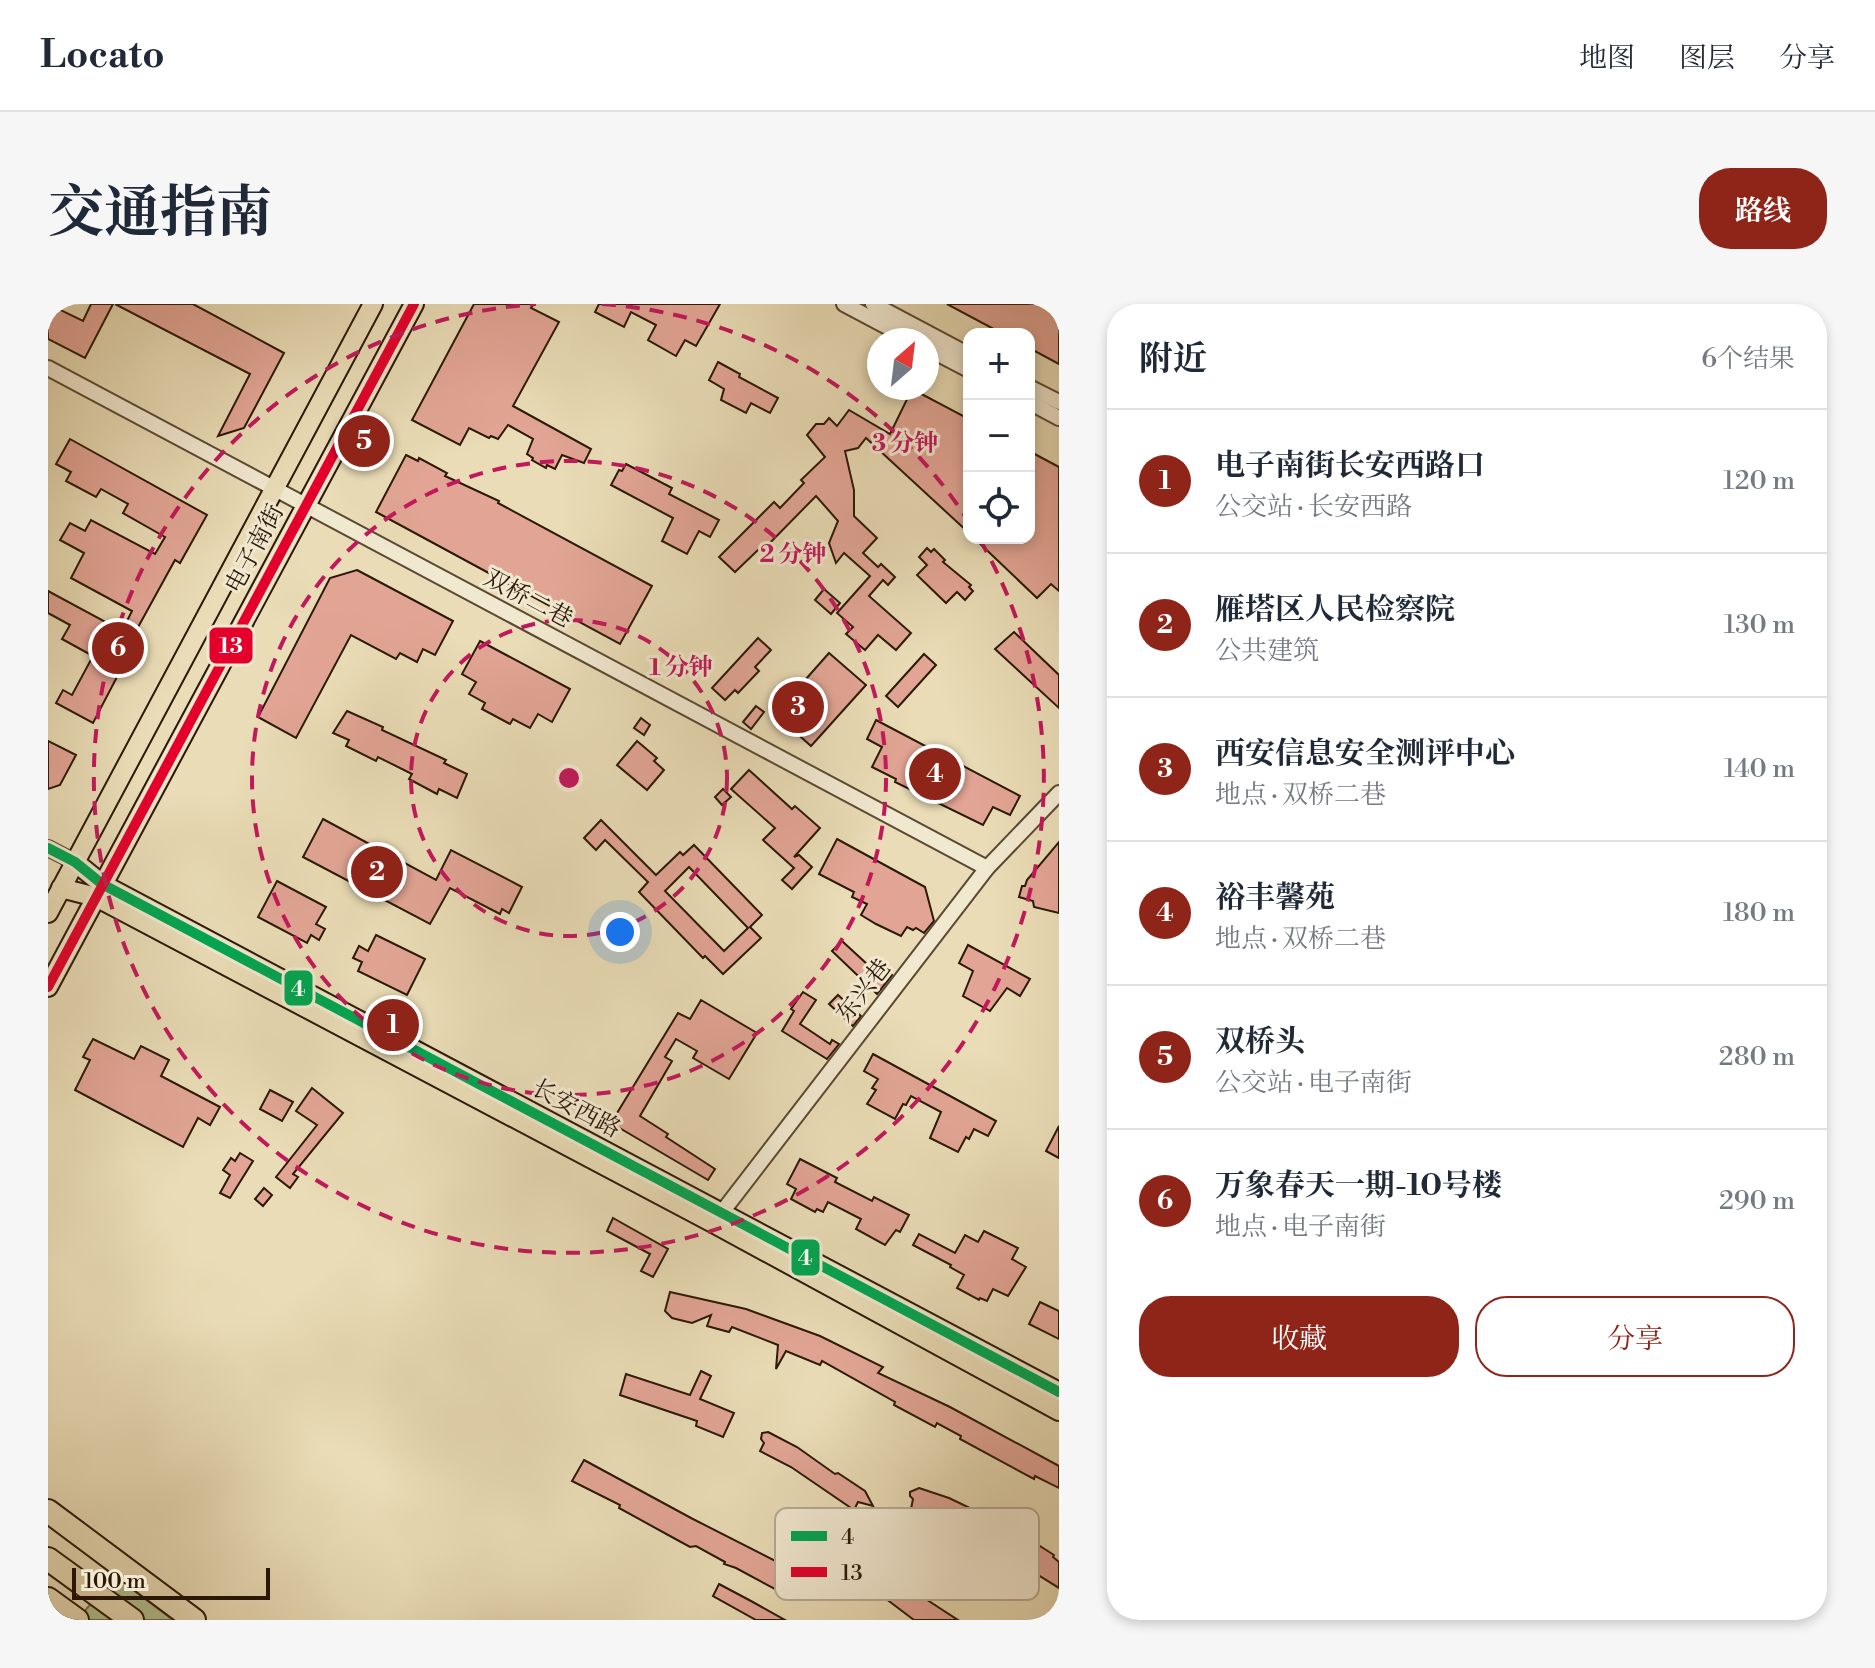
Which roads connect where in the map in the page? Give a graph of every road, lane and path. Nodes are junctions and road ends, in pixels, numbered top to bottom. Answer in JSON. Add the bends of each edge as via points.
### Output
{"nodes":[{"id":1,"x":373,"y":304,"type":"edge"},
{"id":2,"x":414,"y":304,"type":"edge"},
{"id":3,"x":844,"y":304,"type":"edge"},
{"id":4,"x":873,"y":304,"type":"edge"},
{"id":5,"x":889,"y":328,"type":"edge"},
{"id":6,"x":963,"y":352,"type":"edge"},
{"id":7,"x":939,"y":354,"type":"edge"},
{"id":8,"x":963,"y":367,"type":"edge"},
{"id":9,"x":48,"y":368,"type":"edge"},
{"id":10,"x":1035,"y":390,"type":"edge"},
{"id":11,"x":1059,"y":402,"type":"edge"},
{"id":12,"x":1035,"y":405,"type":"edge"},
{"id":13,"x":1059,"y":418,"type":"edge"},
{"id":14,"x":275,"y":488,"type":"junction"},
{"id":15,"x":306,"y":505,"type":"junction"},
{"id":16,"x":1059,"y":793,"type":"edge"},
{"id":17,"x":48,"y":848,"type":"edge"},
{"id":18,"x":75,"y":862,"type":"junction"},
{"id":19,"x":987,"y":868,"type":"junction"},
{"id":20,"x":55,"y":884,"type":"edge"},
{"id":21,"x":99,"y":891,"type":"junction"},
{"id":22,"x":48,"y":913,"type":"edge"},
{"id":23,"x":48,"y":987,"type":"edge"},
{"id":24,"x":717,"y":1218,"type":"junction"},
{"id":25,"x":1059,"y":1392,"type":"edge"},
{"id":26,"x":1059,"y":1411,"type":"edge"},
{"id":27,"x":48,"y":1511,"type":"edge"},
{"id":28,"x":48,"y":1559,"type":"edge"},
{"id":29,"x":48,"y":1599,"type":"edge"},
{"id":30,"x":77,"y":1620,"type":"edge"},
{"id":31,"x":132,"y":1620,"type":"edge"},
{"id":32,"x":194,"y":1620,"type":"edge"}],
"edges":[{"from":1,"to":14,"type":"main road","name":"电子南街"},
{"from":2,"to":15,"type":"main road","name":"电子南街"},
{"from":3,"to":5,"type":"street"},
{"from":4,"to":6,"type":"street"},
{"from":7,"to":8,"type":"street"},
{"from":9,"to":14,"type":"street","name":"双桥二巷"},
{"from":10,"to":11,"type":"street"},
{"from":12,"to":13,"type":"street"},
{"from":14,"to":15,"type":"street","name":"双桥二巷"},
{"from":14,"to":18,"type":"main road","name":"电子南街"},
{"from":15,"to":19,"type":"street","name":"双桥二巷"},
{"from":15,"to":21,"type":"main road","name":"电子南街"},
{"from":16,"to":19,"type":"street","name":"东兴巷"},
{"from":17,"to":18,"type":"street"},
{"from":18,"to":20,"type":"main road","name":"电子南街"},
{"from":18,"to":21,"type":"main road","name":"长安西路"},
{"from":19,"to":24,"type":"street","name":"东兴巷"},
{"from":20,"to":21,"type":"main road","name":"长安西路"},
{"from":20,"to":22,"type":"main road","name":"电子南街"},
{"from":21,"to":23,"type":"main road","name":"电子南街"},
{"from":21,"to":24,"type":"main road","name":"长安西路"},
{"from":24,"to":25,"type":"main road","name":"长安西路"},
{"from":24,"to":26,"type":"main road","name":"长安西路"},
{"from":27,"to":32,"type":"highway"},
{"from":28,"to":31,"type":"highway"},
{"from":29,"to":30,"type":"highway"}]}
